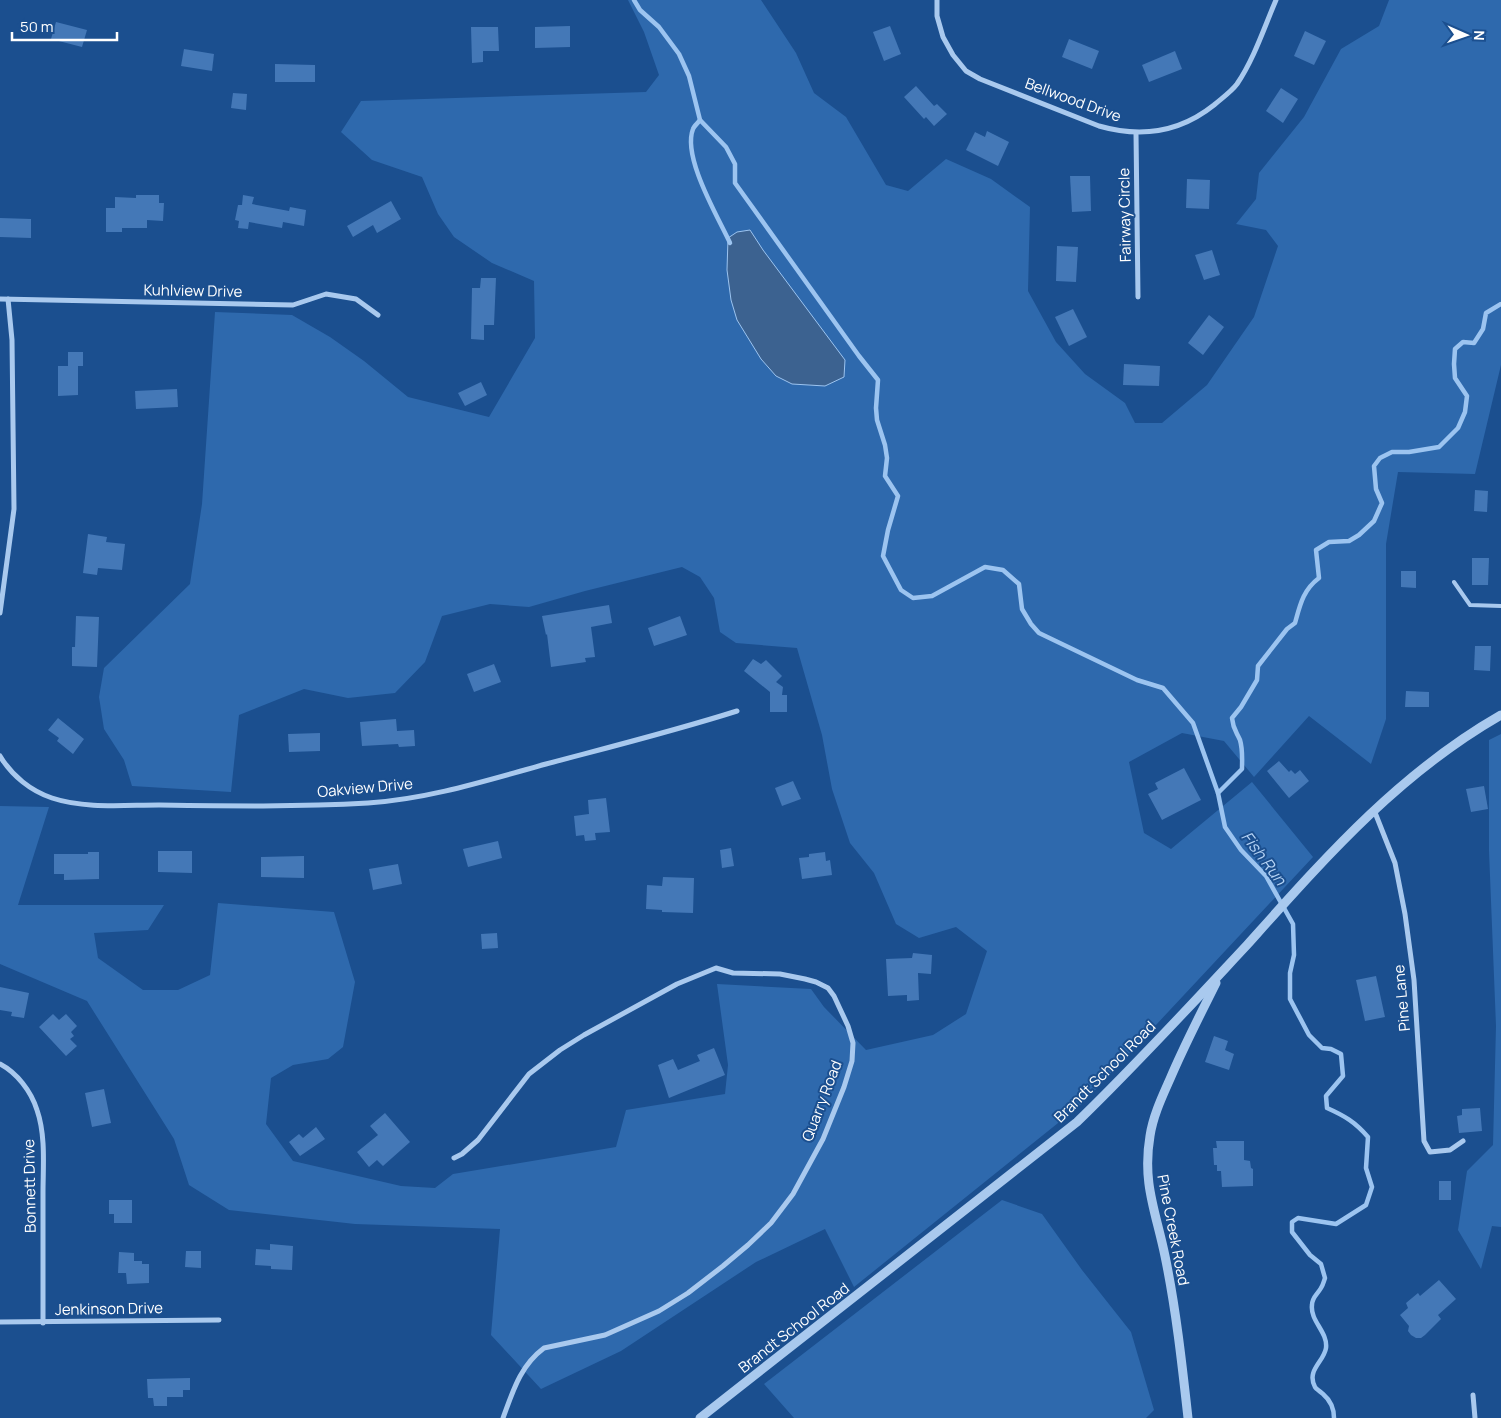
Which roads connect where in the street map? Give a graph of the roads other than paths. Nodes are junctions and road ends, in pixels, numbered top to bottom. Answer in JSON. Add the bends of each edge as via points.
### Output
{"nodes":[{"id":1,"x":937,"y":0,"type":"edge"},
{"id":2,"x":1276,"y":0,"type":"edge"},
{"id":3,"x":1136,"y":134,"type":"junction"},
{"id":4,"x":1138,"y":297,"type":"dead end"},
{"id":5,"x":0,"y":299,"type":"edge"},
{"id":6,"x":8,"y":299,"type":"junction"},
{"id":7,"x":378,"y":315,"type":"dead end"},
{"id":8,"x":1454,"y":582,"type":"dead end"},
{"id":9,"x":1501,"y":606,"type":"edge"},
{"id":10,"x":0,"y":613,"type":"edge"},
{"id":11,"x":738,"y":711,"type":"dead end"},
{"id":12,"x":1501,"y":716,"type":"edge"},
{"id":13,"x":0,"y":756,"type":"edge"},
{"id":14,"x":1373,"y":810,"type":"junction"},
{"id":15,"x":1222,"y":972,"type":"junction"},
{"id":16,"x":0,"y":1064,"type":"edge"},
{"id":17,"x":1463,"y":1141,"type":"dead end"},
{"id":18,"x":454,"y":1158,"type":"dead end"},
{"id":19,"x":219,"y":1320,"type":"dead end"},
{"id":20,"x":0,"y":1322,"type":"edge"},
{"id":21,"x":43,"y":1323,"type":"junction"},
{"id":22,"x":1473,"y":1396,"type":"dead end"},
{"id":23,"x":503,"y":1418,"type":"edge"},
{"id":24,"x":700,"y":1418,"type":"edge"},
{"id":25,"x":1188,"y":1418,"type":"edge"},
{"id":26,"x":1475,"y":1418,"type":"edge"}],
"edges":[{"from":1,"to":3,"type":"street","name":"Bellwood Drive","via":[[937,16],[943,37],[966,71],[1098,126]]},
{"from":2,"to":3,"type":"street","name":"Bellwood Drive","via":[[1236,86],[1193,120]]},
{"from":3,"to":4,"type":"street","name":"Fairway Circle"},
{"from":5,"to":6,"type":"street","name":"Kuhlview Drive"},
{"from":6,"to":7,"type":"street","name":"Kuhlview Drive","via":[[293,305],[326,294],[356,300]]},
{"from":6,"to":10,"type":"street","via":[[12,340],[14,509]]},
{"from":8,"to":9,"type":"lane","via":[[1470,605]]},
{"from":11,"to":13,"type":"street","name":"Oakview Drive","via":[[448,790],[389,802],[193,806],[75,803],[35,791],[9,770]]},
{"from":12,"to":14,"type":"street","name":"Brandt School Road","via":[[1438,756]]},
{"from":14,"to":15,"type":"street","name":"Brandt School Road"},
{"from":14,"to":17,"type":"street","name":"Pine Lane","via":[[1395,863],[1405,914],[1414,980],[1424,1141],[1430,1152],[1450,1150]]},
{"from":15,"to":24,"type":"street","name":"Brandt School Road","via":[[1077,1122]]},
{"from":15,"to":25,"type":"street","name":"Pine Creek Road","via":[[1186,1041],[1158,1107],[1148,1153],[1150,1198],[1165,1256]]},
{"from":16,"to":21,"type":"street","name":"Bonnett Drive","via":[[16,1076],[33,1098],[41,1129]]},
{"from":18,"to":23,"type":"street","name":"Quarry Road","via":[[478,1140],[529,1074],[560,1050],[677,984],[716,968],[733,973],[780,974],[816,982],[828,988],[834,996],[848,1026],[853,1043],[852,1061],[844,1087],[823,1139],[793,1194],[771,1223],[688,1293],[659,1311],[605,1335],[544,1348],[532,1358],[516,1381]]},
{"from":19,"to":21,"type":"street","name":"Jenkinson Drive"},
{"from":20,"to":21,"type":"street","name":"Jenkinson Drive"},
{"from":22,"to":26,"type":"street"}]}
